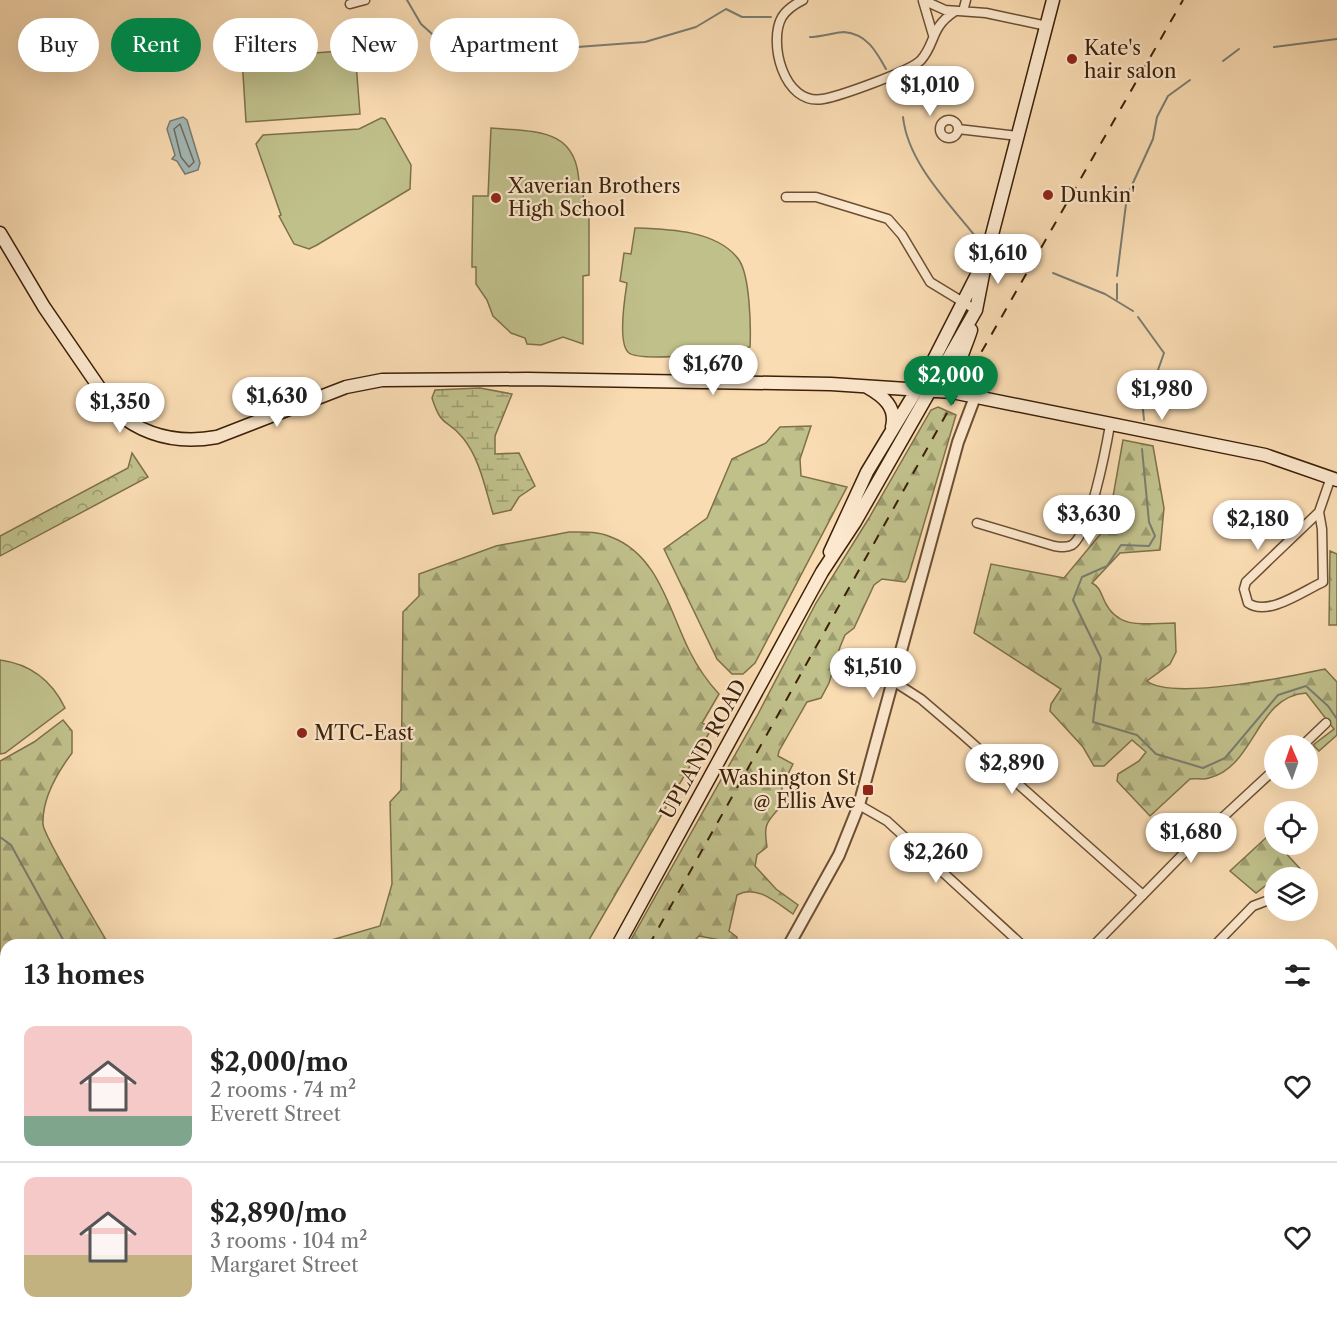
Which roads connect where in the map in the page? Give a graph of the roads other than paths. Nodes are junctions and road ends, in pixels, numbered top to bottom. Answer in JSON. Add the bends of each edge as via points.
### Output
{"nodes":[{"id":1,"x":365,"y":0,"type":"edge"},
{"id":2,"x":803,"y":0,"type":"edge"},
{"id":3,"x":923,"y":0,"type":"edge"},
{"id":4,"x":966,"y":0,"type":"edge"},
{"id":5,"x":1053,"y":0,"type":"edge"},
{"id":6,"x":350,"y":4,"type":"dead end"},
{"id":7,"x":959,"y":11,"type":"junction"},
{"id":8,"x":1047,"y":26,"type":"junction"},
{"id":9,"x":933,"y":35,"type":"junction"},
{"id":10,"x":958,"y":129,"type":"dead end"},
{"id":11,"x":1018,"y":136,"type":"junction"},
{"id":12,"x":786,"y":197,"type":"dead end"},
{"id":13,"x":0,"y":233,"type":"edge"},
{"id":14,"x":987,"y":254,"type":"junction"},
{"id":15,"x":964,"y":304,"type":"junction"},
{"id":16,"x":976,"y":310,"type":"junction"},
{"id":17,"x":866,"y":386,"type":"junction"},
{"id":18,"x":917,"y":389,"type":"junction"},
{"id":19,"x":931,"y":389,"type":"junction"},
{"id":20,"x":975,"y":397,"type":"junction"},
{"id":21,"x":1110,"y":425,"type":"junction"},
{"id":22,"x":891,"y":431,"type":"junction"},
{"id":23,"x":1334,"y":478,"type":"edge"},
{"id":24,"x":1318,"y":512,"type":"junction"},
{"id":25,"x":977,"y":523,"type":"dead end"},
{"id":26,"x":822,"y":573,"type":"junction"},
{"id":27,"x":893,"y":681,"type":"junction"},
{"id":28,"x":1326,"y":723,"type":"dead end"},
{"id":29,"x":1313,"y":735,"type":"edge"},
{"id":30,"x":1264,"y":779,"type":"edge"},
{"id":31,"x":859,"y":806,"type":"junction"},
{"id":32,"x":1143,"y":895,"type":"junction"},
{"id":33,"x":1264,"y":902,"type":"edge"},
{"id":34,"x":621,"y":939,"type":"edge"},
{"id":35,"x":792,"y":939,"type":"edge"},
{"id":36,"x":1015,"y":939,"type":"edge"},
{"id":37,"x":1100,"y":939,"type":"edge"},
{"id":38,"x":1221,"y":939,"type":"edge"}],
"edges":[{"from":1,"to":6,"type":"street"},
{"from":2,"to":9,"type":"street","via":[[781,18],[778,39],[785,77],[804,98],[829,98],[909,67],[922,58]]},
{"from":3,"to":7,"type":"street","via":[[937,9]]},
{"from":3,"to":9,"type":"street"},
{"from":4,"to":7,"type":"street"},
{"from":5,"to":8,"type":"main road"},
{"from":7,"to":8,"type":"street"},
{"from":7,"to":9,"type":"street","via":[[942,21]]},
{"from":8,"to":11,"type":"main road"},
{"from":10,"to":11,"type":"street"},
{"from":11,"to":14,"type":"main road"},
{"from":12,"to":15,"type":"street","via":[[816,197],[888,219],[902,235],[925,277]]},
{"from":13,"to":17,"type":"main road","via":[[44,307],[116,412],[130,424],[166,439],[218,437],[316,397],[377,381],[638,380]]},
{"from":14,"to":15,"type":"main road","name":"UPLAND ROAD"},
{"from":14,"to":16,"type":"main road"},
{"from":15,"to":16,"type":"street"},
{"from":15,"to":18,"type":"main road","name":"UPLAND ROAD"},
{"from":16,"to":19,"type":"main road","name":"UPLAND ROAD"},
{"from":16,"to":20,"type":"main road","via":[[957,377],[960,385]]},
{"from":17,"to":18,"type":"main road"},
{"from":17,"to":22,"type":"main road","via":[[889,405],[893,416]]},
{"from":18,"to":19,"type":"main road"},
{"from":18,"to":22,"type":"main road","name":"UPLAND ROAD"},
{"from":19,"to":20,"type":"main road"},
{"from":19,"to":26,"type":"main road","name":"UPLAND ROAD"},
{"from":20,"to":21,"type":"main road"},
{"from":20,"to":27,"type":"street","via":[[955,453]]},
{"from":21,"to":23,"type":"main road","via":[[1265,456]]},
{"from":21,"to":25,"type":"street","via":[[1086,522],[1075,543],[1066,548],[1054,546]]},
{"from":22,"to":26,"type":"main road","name":"UPLAND ROAD","via":[[850,506]]},
{"from":23,"to":24,"type":"street"},
{"from":24,"to":24,"type":"street","via":[[1246,582],[1248,603],[1255,608],[1267,607],[1323,582]]},
{"from":26,"to":34,"type":"main road","name":"UPLAND ROAD"},
{"from":27,"to":31,"type":"street"},
{"from":27,"to":32,"type":"street","via":[[962,734]]},
{"from":28,"to":29,"type":"street"},
{"from":30,"to":32,"type":"street"},
{"from":31,"to":35,"type":"street","via":[[839,855]]},
{"from":31,"to":36,"type":"street","via":[[887,821]]},
{"from":32,"to":37,"type":"street"},
{"from":33,"to":38,"type":"street","via":[[1253,906]]}]}
